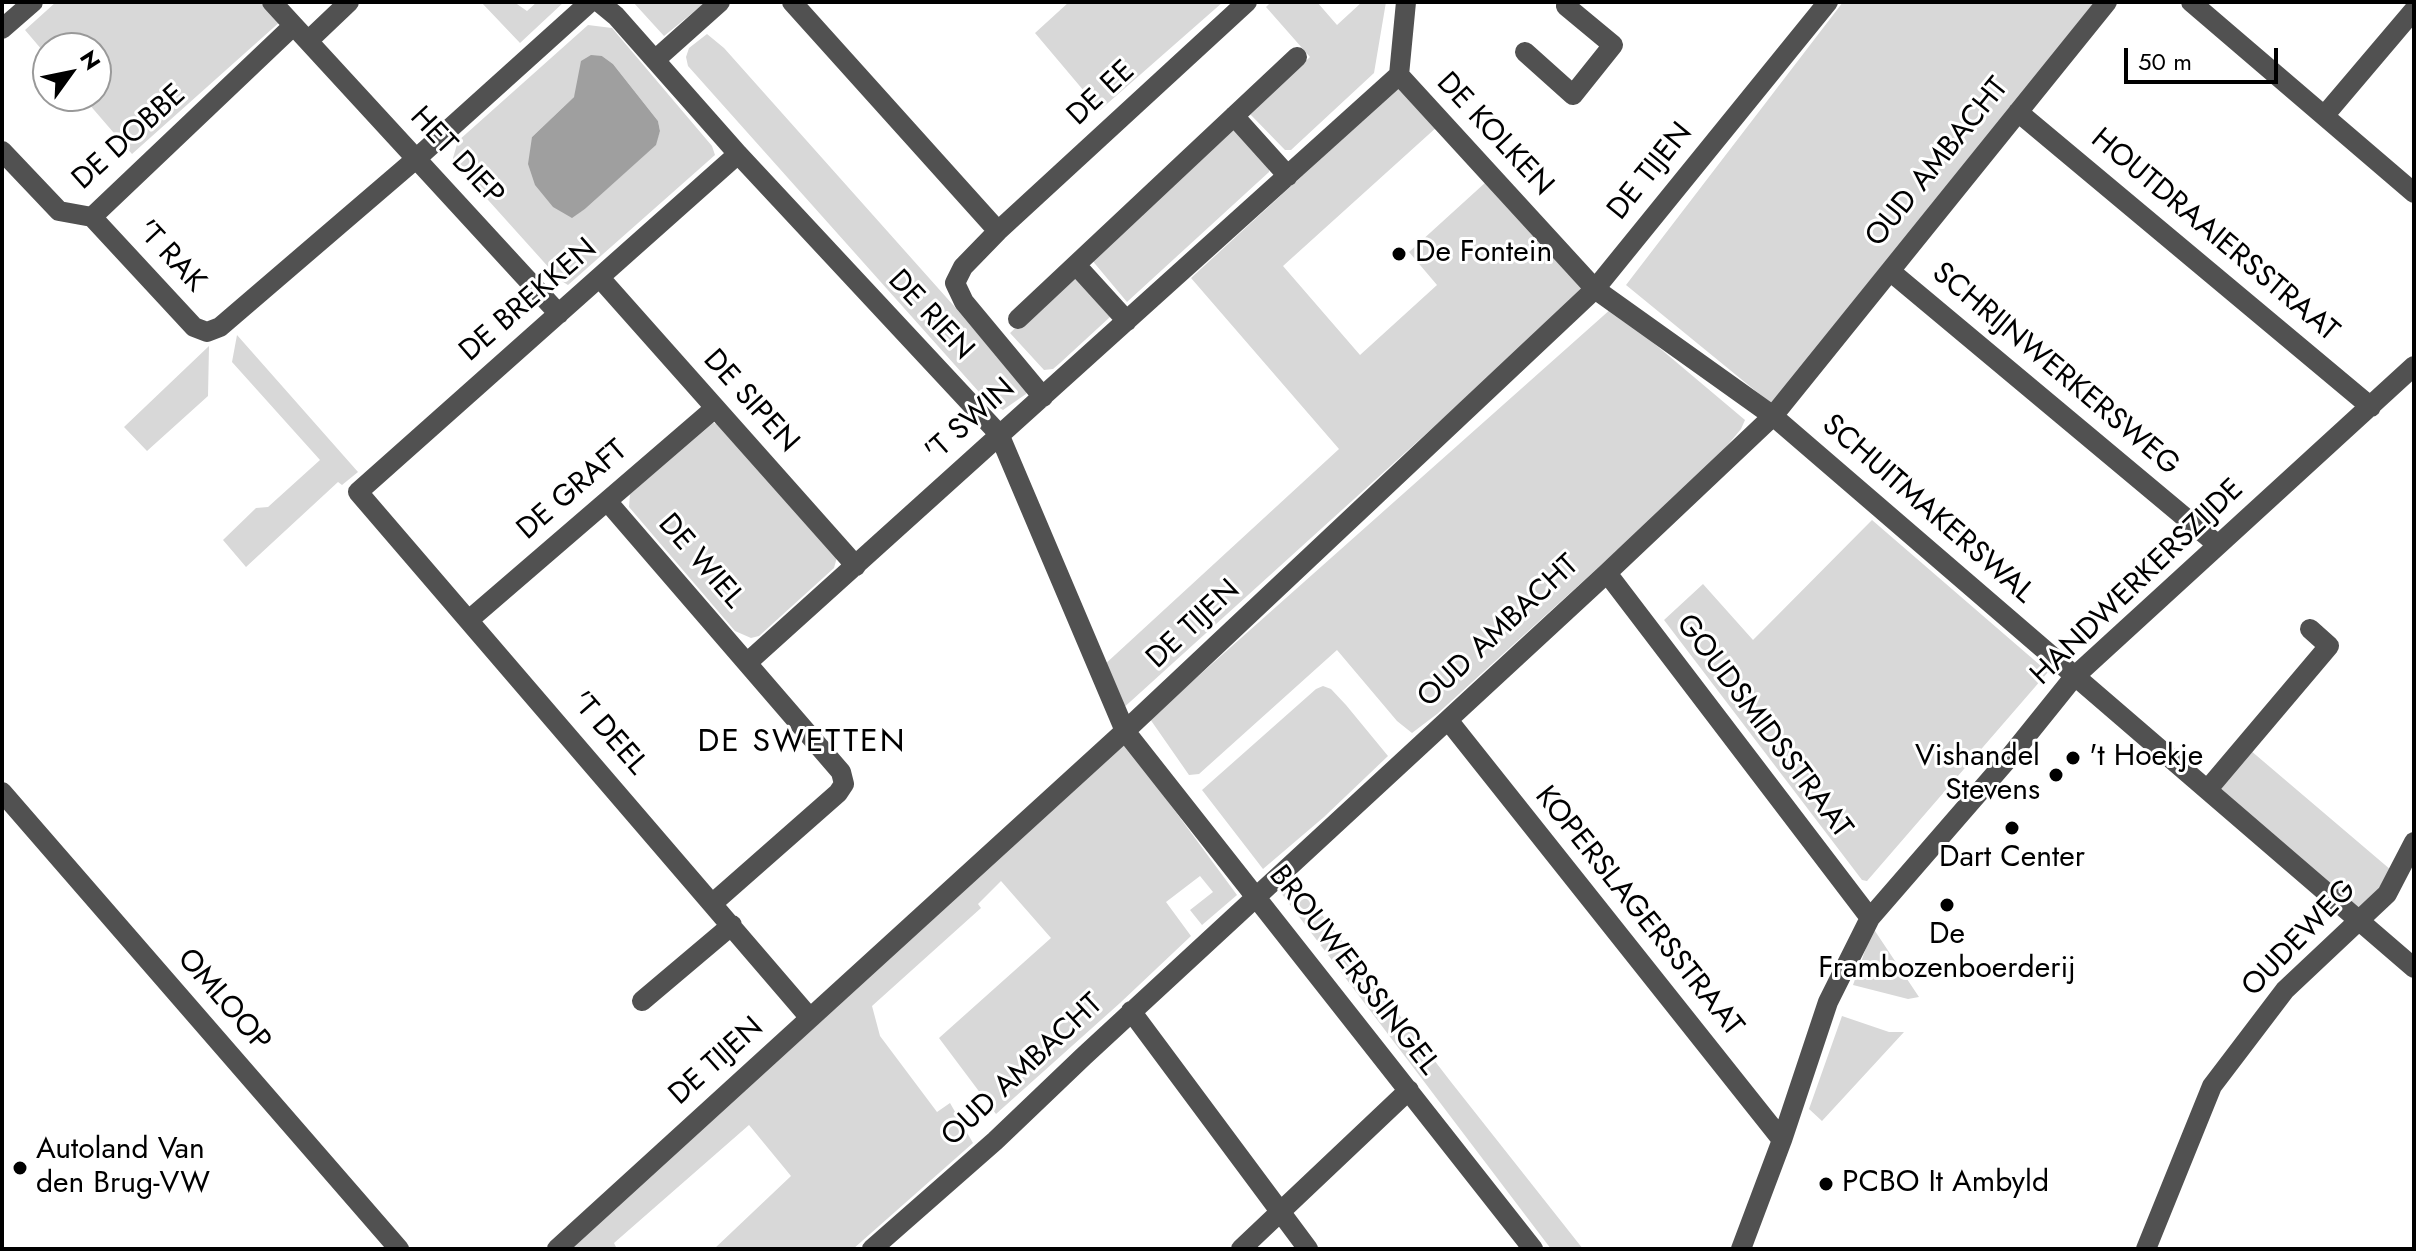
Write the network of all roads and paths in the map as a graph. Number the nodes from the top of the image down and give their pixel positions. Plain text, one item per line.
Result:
1 (33, 2) edge
2 (349, 2) edge
3 (590, 2) edge
4 (599, 2) edge
5 (720, 2) edge
6 (792, 2) edge
7 (1247, 2) edge
8 (1406, 2) edge
9 (1568, 2) edge
10 (1828, 2) edge
11 (2107, 2) edge
12 (2191, 2) edge
13 (280, 5) edge
14 (2414, 10) edge
15 (293, 26) junction
16 (2, 29) edge
17 (308, 41) junction
18 (1525, 52) dead end
19 (1297, 57) dead end
20 (655, 60) junction
21 (1399, 75) junction
22 (2018, 112) junction
23 (1234, 116) junction
24 (2324, 116) junction
25 (2, 151) edge
26 (738, 154) junction
27 (417, 158) junction
28 (1288, 176) junction
29 (2414, 193) edge
30 (92, 217) junction
31 (998, 231) junction
32 (1076, 265) junction
33 (1890, 271) junction
34 (600, 278) junction
35 (1595, 289) junction
36 (559, 314) junction
37 (1018, 319) dead end
38 (1127, 321) junction
39 (2414, 366) edge
40 (1043, 397) junction
41 (2371, 407) junction
42 (715, 408) junction
43 (1773, 416) junction
44 (999, 434) junction
45 (358, 492) joint
46 (607, 501) junction
47 (2218, 545) junction
48 (856, 566) junction
49 (1607, 573) junction
50 (470, 619) junction
51 (2310, 629) dead end
52 (748, 662) junction
53 (2074, 677) junction
54 (1448, 720) junction
55 (1125, 731) junction
56 (2208, 789) junction
57 (2, 792) edge
58 (2414, 842) edge
59 (1256, 897) junction
60 (713, 903) junction
61 (1870, 918) junction
62 (2360, 921) junction
63 (732, 925) junction
64 (2414, 968) edge
65 (642, 1001) dead end
66 (1131, 1011) junction
67 (810, 1018) junction
68 (1409, 1090) junction
69 (1782, 1140) junction
70 (1279, 1212) junction
71 (399, 1249) edge
72 (557, 1249) edge
73 (872, 1249) edge
74 (1241, 1249) edge
75 (1308, 1249) edge
76 (1533, 1249) edge
77 (1741, 1249) edge
78 (2146, 1249) edge

1 - 16 street
2 - 17 street
3 - 27 street
4 - 20 street, DE RIEN
5 - 20 street
6 - 31 street
7 - 31 street, DE EE
8 - 21 street, DE KOLKEN
9 - 18 street
10 - 35 street, DE TIJEN
11 - 22 street, OUD AMBACHT
12 - 24 street
13 - 15 street, HET DIEP
14 - 24 street
15 - 17 street, HET DIEP
15 - 30 street, DE DOBBE
17 - 27 street, HET DIEP
19 - 23 street
20 - 26 street, DE RIEN
21 - 28 street, 'T SWIN
21 - 35 street, DE KOLKEN
22 - 33 street, OUD AMBACHT
22 - 41 street, HOUTDRAAIERSSTRAAT
23 - 28 street
23 - 32 street
24 - 29 street
25 - 30 street, DE DOBBE
26 - 34 street, DE BREKKEN
26 - 44 street, DE RIEN
27 - 30 street, 'T RAK
27 - 36 street, HET DIEP
28 - 38 street, 'T SWIN
31 - 40 street, DE EE
32 - 37 street
32 - 38 street
33 - 43 street, OUD AMBACHT
33 - 47 street, SCHRIJNWERKERSWEG
34 - 36 street, DE BREKKEN
34 - 42 street, DE SIPEN
35 - 43 street, SCHUITMAKERSWAL
35 - 55 street, DE TIJEN
36 - 45 street, DE BREKKEN
38 - 40 street, 'T SWIN
39 - 41 street, HANDWERKERSZIJDE
40 - 44 street, 'T SWIN
41 - 47 street, HANDWERKERSZIJDE
42 - 46 street, DE GRAFT
42 - 48 street, DE SIPEN
43 - 49 street, OUD AMBACHT
43 - 53 street, SCHUITMAKERSWAL
44 - 48 street, 'T SWIN
44 - 55 street, DE RIEN
45 - 50 street, 'T DEEL
46 - 50 street, DE GRAFT
46 - 52 street, DE WIEL
47 - 53 street, HANDWERKERSZIJDE
48 - 52 street
49 - 54 street, OUD AMBACHT
49 - 61 street, GOUDSMIDSSTRAAT
50 - 60 street, 'T DEEL
51 - 56 street
52 - 60 street, DE WIEL
53 - 56 street, SCHUITMAKERSWAL
53 - 61 street, HANDWERKERSZIJDE
54 - 59 street, OUD AMBACHT
54 - 69 street, KOPERSLAGERSSTRAAT
55 - 59 street, BROUWERSSINGEL
55 - 67 street, DE TIJEN
56 - 62 street, SCHUITMAKERSWAL
57 - 71 street, OMLOOP
58 - 62 street, OUDEWEG
59 - 66 street, OUD AMBACHT
59 - 68 street, BROUWERSSINGEL
60 - 63 street, 'T DEEL
61 - 69 street, HANDWERKERSZIJDE
62 - 64 street, SCHUITMAKERSWAL
62 - 78 street, OUDEWEG
63 - 65 street
63 - 67 street, 'T DEEL
66 - 70 street
66 - 73 street, OUD AMBACHT
67 - 72 street, DE TIJEN
68 - 70 street
68 - 76 street, BROUWERSSINGEL
69 - 77 street, HANDWERKERSZIJDE
70 - 74 street
70 - 75 street

